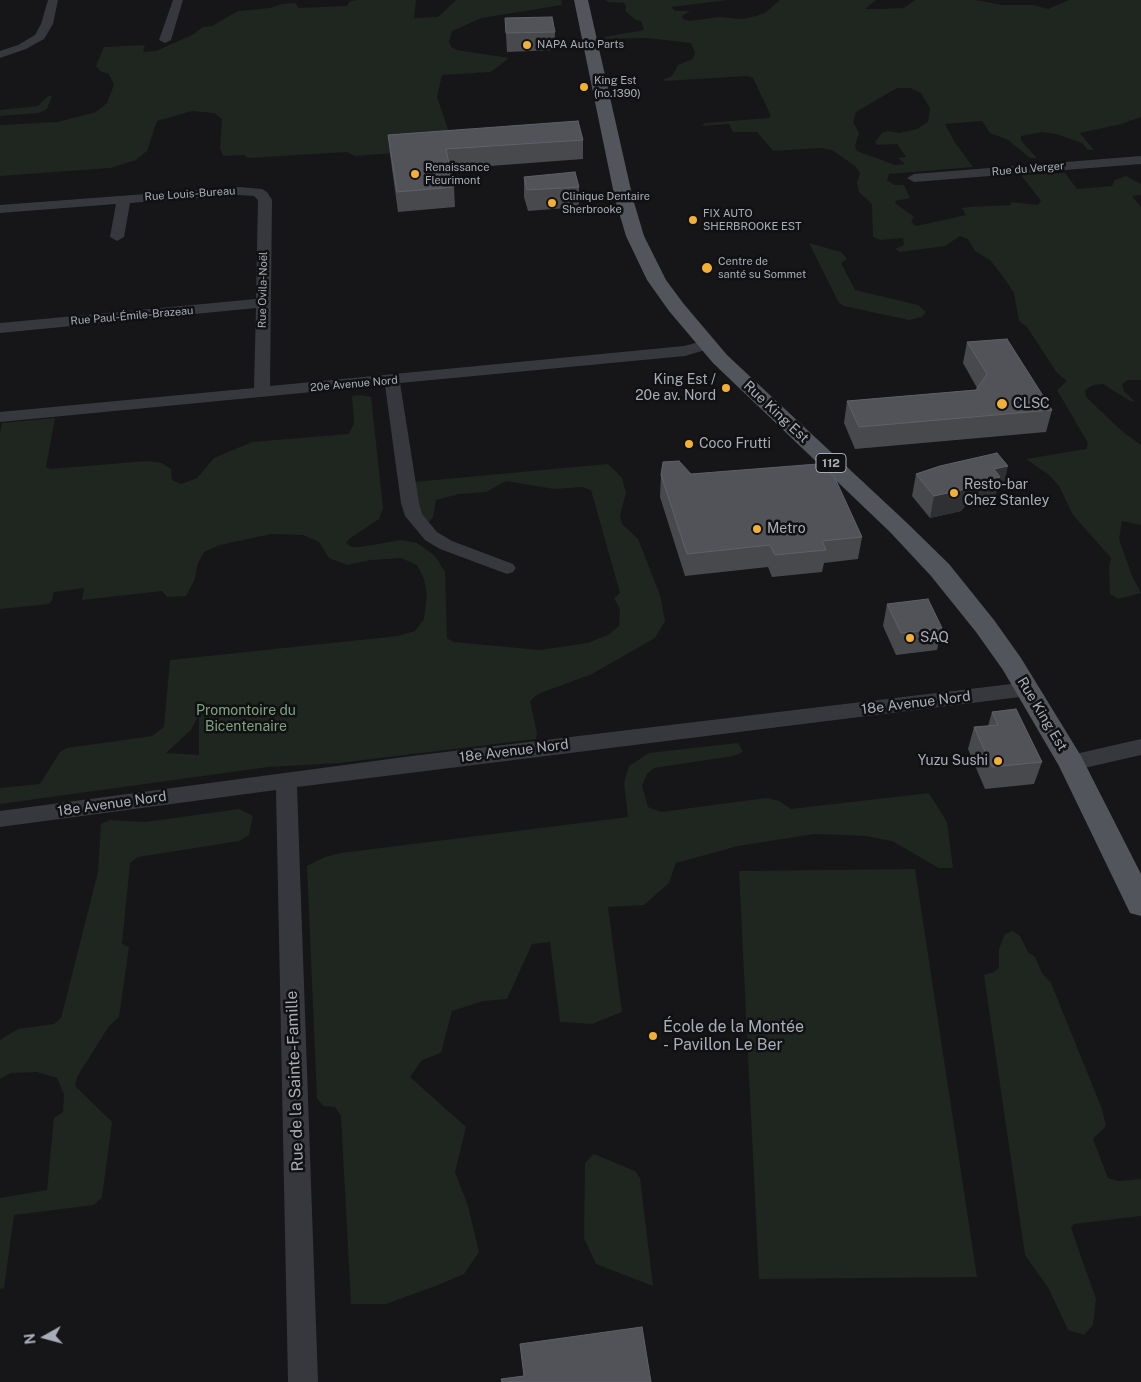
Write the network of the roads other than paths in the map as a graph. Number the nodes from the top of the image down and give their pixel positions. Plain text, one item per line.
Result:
1 (53, 0) edge
2 (178, 0) edge
3 (581, 0) edge
4 (165, 40) dead end
5 (0, 55) edge
6 (1141, 160) edge
7 (914, 178) dead end
8 (257, 192) joint
9 (124, 200) junction
10 (0, 209) edge
11 (117, 238) dead end
12 (263, 303) junction
13 (0, 328) edge
14 (707, 345) junction
15 (392, 381) junction
16 (262, 392) junction
17 (0, 417) edge
18 (507, 568) dead end
19 (1028, 689) junction
20 (1141, 747) edge
21 (1071, 763) junction
22 (286, 780) junction
23 (0, 819) edge
24 (1141, 904) edge
25 (303, 1382) edge

1 - 5 street
2 - 4 street
3 - 14 main road, Rue King Est / 112
6 - 7 street, Rue du Verger
8 - 9 street, Rue Louis-Bureau
8 - 12 street, Rue Ovila-Noël
9 - 10 street, Rue Louis-Bureau
9 - 11 street
12 - 13 street, Rue Paul-Émile-Brazeau
12 - 16 street, Rue Ovila-Noël
14 - 15 street, 20e Avenue Nord
14 - 19 main road, Rue King Est / 112
15 - 16 street, 20e Avenue Nord
15 - 18 street
16 - 17 street, 20e Avenue Nord
19 - 21 main road, Rue King Est / 112
19 - 22 street, 18e Avenue Nord
20 - 21 street
21 - 24 main road, Rue King Est / 112
22 - 23 street, 18e Avenue Nord
22 - 25 street, Rue de la Sainte-Famille

